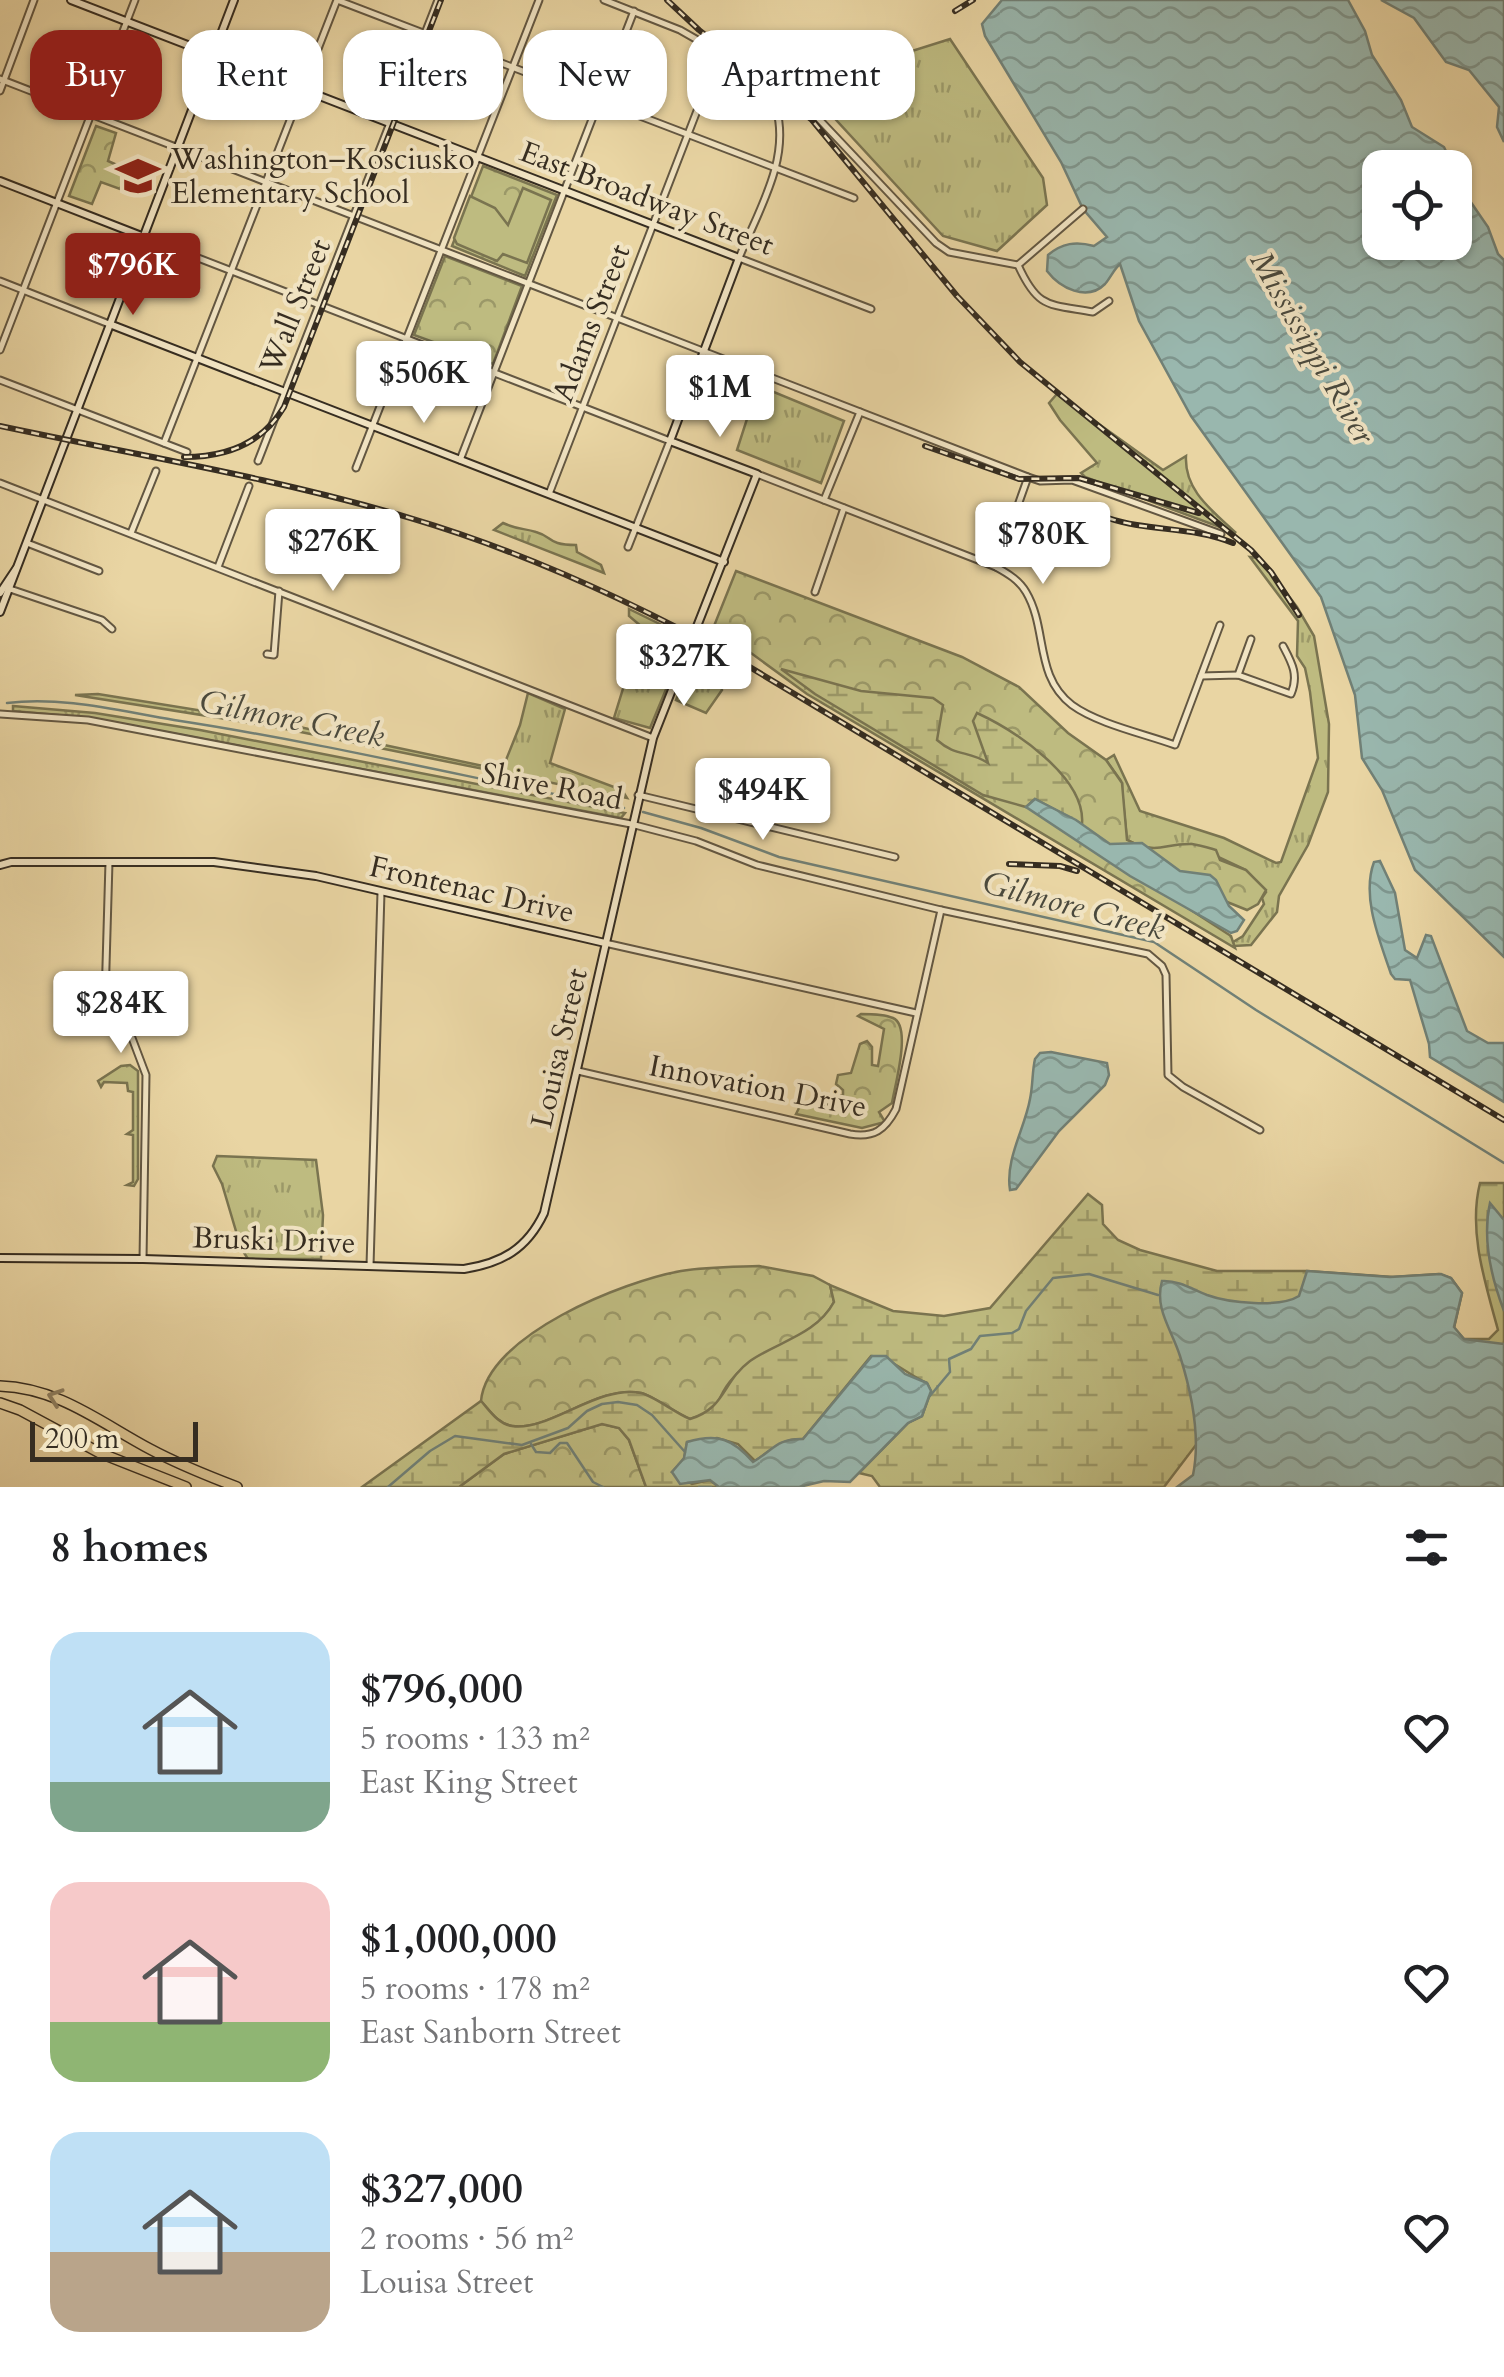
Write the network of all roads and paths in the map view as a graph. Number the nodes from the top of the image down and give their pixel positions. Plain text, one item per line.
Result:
1 (34, 0) edge
2 (71, 0) edge
3 (135, 0) edge
4 (234, 0) edge
5 (337, 0) edge
6 (438, 0) edge
7 (540, 0) edge
8 (604, 0) edge
9 (634, 11) junction
10 (126, 21) junction
11 (123, 30) edge
12 (223, 30) edge
13 (415, 30) edge
14 (427, 30) edge
15 (627, 30) edge
16 (687, 35) edge
17 (323, 36) edge
18 (182, 43) edge
19 (503, 62) edge
20 (513, 66) junction
21 (523, 70) edge
22 (2, 80) edge
23 (0, 91) edge
24 (30, 91) edge
25 (323, 97) edge
26 (88, 120) edge
27 (106, 120) edge
28 (190, 120) edge
29 (290, 120) edge
30 (392, 120) edge
31 (593, 120) edge
32 (650, 120) edge
33 (692, 120) edge
34 (780, 120) edge
35 (820, 120) edge
36 (390, 124) junction
37 (686, 134) junction
38 (179, 148) junction
39 (477, 157) junction
40 (775, 167) junction
41 (0, 181) edge
42 (266, 182) junction
43 (565, 191) junction
44 (854, 198) dead end
45 (56, 203) junction
46 (1083, 209) dead end
47 (354, 217) junction
48 (654, 225) junction
49 (144, 237) junction
50 (442, 250) junction
51 (739, 258) junction
52 (1018, 265) junction
53 (231, 272) junction
54 (0, 281) edge
55 (530, 284) junction
56 (23, 290) junction
57 (1109, 301) dead end
58 (320, 306) junction
59 (871, 309) dead end
60 (616, 317) junction
61 (112, 325) junction
62 (406, 337) junction
63 (0, 350) edge
64 (704, 352) junction
65 (198, 358) junction
66 (495, 372) junction
67 (0, 380) edge
68 (286, 392) junction
69 (583, 406) junction
70 (77, 410) junction
71 (860, 412) junction
72 (374, 426) junction
73 (670, 441) junction
74 (164, 444) junction
75 (187, 452) dead end
76 (460, 460) junction
77 (258, 461) dead end
78 (356, 468) dead end
79 (156, 471) dead end
80 (757, 474) junction
81 (1028, 478) junction
82 (0, 483) edge
83 (249, 486) dead end
84 (549, 494) junction
85 (44, 500) junction
86 (824, 500) junction
87 (844, 508) junction
88 (636, 528) junction
89 (132, 532) junction
90 (1222, 534) dead end
91 (26, 544) junction
92 (628, 547) dead end
93 (724, 562) junction
94 (996, 566) junction
95 (218, 567) junction
96 (17, 568) junction
97 (99, 571) dead end
98 (10, 589) junction
99 (279, 591) junction
100 (816, 592) dead end
101 (0, 594) edge
102 (0, 612) edge
103 (1220, 624) dead end
104 (112, 630) dead end
105 (1251, 638) dead end
106 (1283, 646) dead end
107 (268, 654) dead end
108 (1238, 675) junction
109 (1201, 676) junction
110 (0, 714) edge
111 (654, 738) junction
112 (638, 795) junction
113 (631, 824) junction
114 (896, 857) dead end
115 (0, 862) edge
116 (109, 862) junction
117 (381, 892) junction
118 (941, 910) junction
119 (605, 943) junction
120 (916, 1013) junction
121 (577, 1071) junction
122 (1260, 1130) dead end
123 (534, 1233) joint
124 (0, 1258) edge
125 (143, 1258) junction
126 (370, 1266) junction
127 (0, 1386) edge
128 (0, 1403) edge
129 (186, 1487) edge
130 (237, 1487) edge

1 - 22 street
2 - 10 street, East Broadway Street
3 - 10 street
4 - 12 street
5 - 13 street
5 - 17 street
6 - 14 street, Wall Street
7 - 20 street
8 - 9 street
9 - 15 street
9 - 16 street
10 - 11 street
10 - 18 street, East Broadway Street
19 - 20 street
20 - 21 street
20 - 39 street
22 - 23 street
22 - 24 street
25 - 36 street, East Broadway Street
26 - 45 street
27 - 38 street
28 - 38 street
29 - 42 street
30 - 36 street, Wall Street
31 - 43 street
32 - 37 street
33 - 37 street, Adams Street
34 - 40 street
35 - 52 street
36 - 39 street, East Broadway Street
36 - 47 street, Wall Street
37 - 40 street
37 - 48 street, Adams Street
38 - 42 street
38 - 49 street
39 - 43 street, East Broadway Street
39 - 50 street
40 - 44 street
40 - 51 street
41 - 45 street
42 - 47 street
42 - 53 street
43 - 48 street, East Broadway Street
43 - 55 street
45 - 49 street
45 - 56 street
46 - 52 street
47 - 50 street
47 - 58 street, Wall Street
48 - 51 street, East Broadway Street
48 - 60 street, Adams Street
49 - 53 street
49 - 61 street
50 - 55 street
50 - 62 street
51 - 59 street, East Broadway Street
51 - 64 street
52 - 57 street
53 - 58 street
53 - 65 street
54 - 56 street
55 - 60 street
55 - 66 street
56 - 61 street
56 - 63 street
58 - 62 street
58 - 68 street, Wall Street
60 - 64 street
60 - 69 street, Adams Street
61 - 65 street
61 - 70 street
62 - 66 street
62 - 72 street
64 - 71 street
64 - 73 street
65 - 68 street
65 - 74 street
66 - 69 street
66 - 76 street
67 - 70 street
68 - 72 street
68 - 77 street, Wall Street
69 - 73 street
69 - 84 street, Adams Street
70 - 74 street
70 - 85 street
71 - 81 street
71 - 86 street
72 - 76 street
72 - 78 street
73 - 80 street
73 - 88 street
74 - 75 street
76 - 84 street
79 - 89 street
80 - 86 street
80 - 93 street, Louisa Street
81 - 90 street
81 - 94 street
82 - 85 street
83 - 95 street
84 - 88 street
85 - 89 street
85 - 91 street
86 - 87 street
87 - 94 street
87 - 100 street
88 - 92 street
88 - 93 street
89 - 95 street
91 - 96 street
91 - 97 street
93 - 111 street, Louisa Street
94 - 109 street
95 - 99 street
96 - 98 street
96 - 101 street
98 - 102 street
98 - 104 street
99 - 107 street
99 - 111 street
103 - 109 street
105 - 108 street
106 - 108 street
108 - 109 street
110 - 113 street, Shive Road
111 - 112 street, Louisa Street
112 - 113 street, Louisa Street
112 - 114 street
113 - 118 street, Shive Road
113 - 119 street, Louisa Street
115 - 116 street, Frontenac Drive
116 - 117 street, Frontenac Drive
116 - 125 street
117 - 119 street, Frontenac Drive
117 - 126 street
118 - 120 street, Innovation Drive
118 - 122 street, Shive Road
119 - 120 street, Frontenac Drive
119 - 121 street, Louisa Street
120 - 121 street, Innovation Drive
121 - 123 street, Louisa Street
123 - 126 street, Bruski Drive
124 - 125 street, Bruski Drive
125 - 126 street, Bruski Drive
130 -> 127 highway
128 - 129 highway

